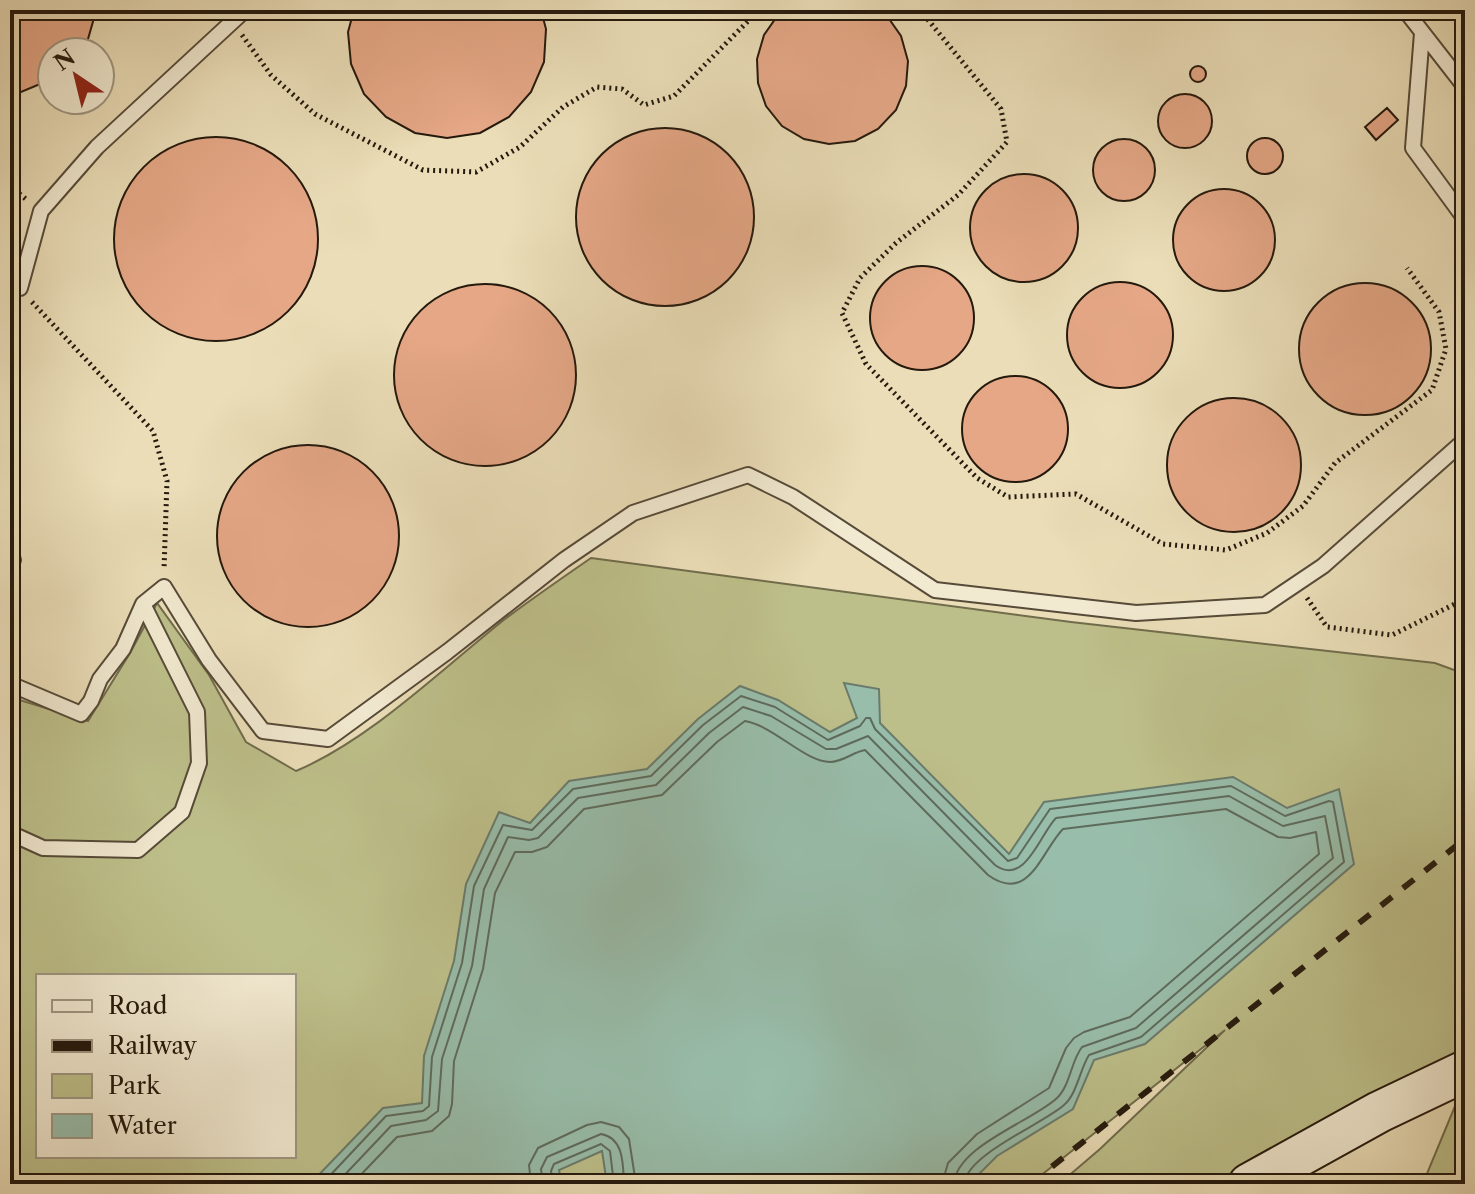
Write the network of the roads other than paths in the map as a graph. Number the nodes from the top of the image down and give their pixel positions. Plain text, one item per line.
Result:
1 (245, 10) edge
2 (1405, 10) edge
3 (1422, 33) junction
4 (1465, 87) edge
5 (1465, 219) edge
6 (15, 283) edge
7 (1465, 440) edge
8 (143, 604) junction
9 (10, 684) edge
10 (10, 833) edge
11 (1465, 1071) edge
12 (1249, 1184) edge

1 - 6 lane
2 - 3 lane
3 - 4 lane
3 - 5 lane
7 - 8 lane
8 - 9 lane
8 - 10 lane
11 - 12 street

